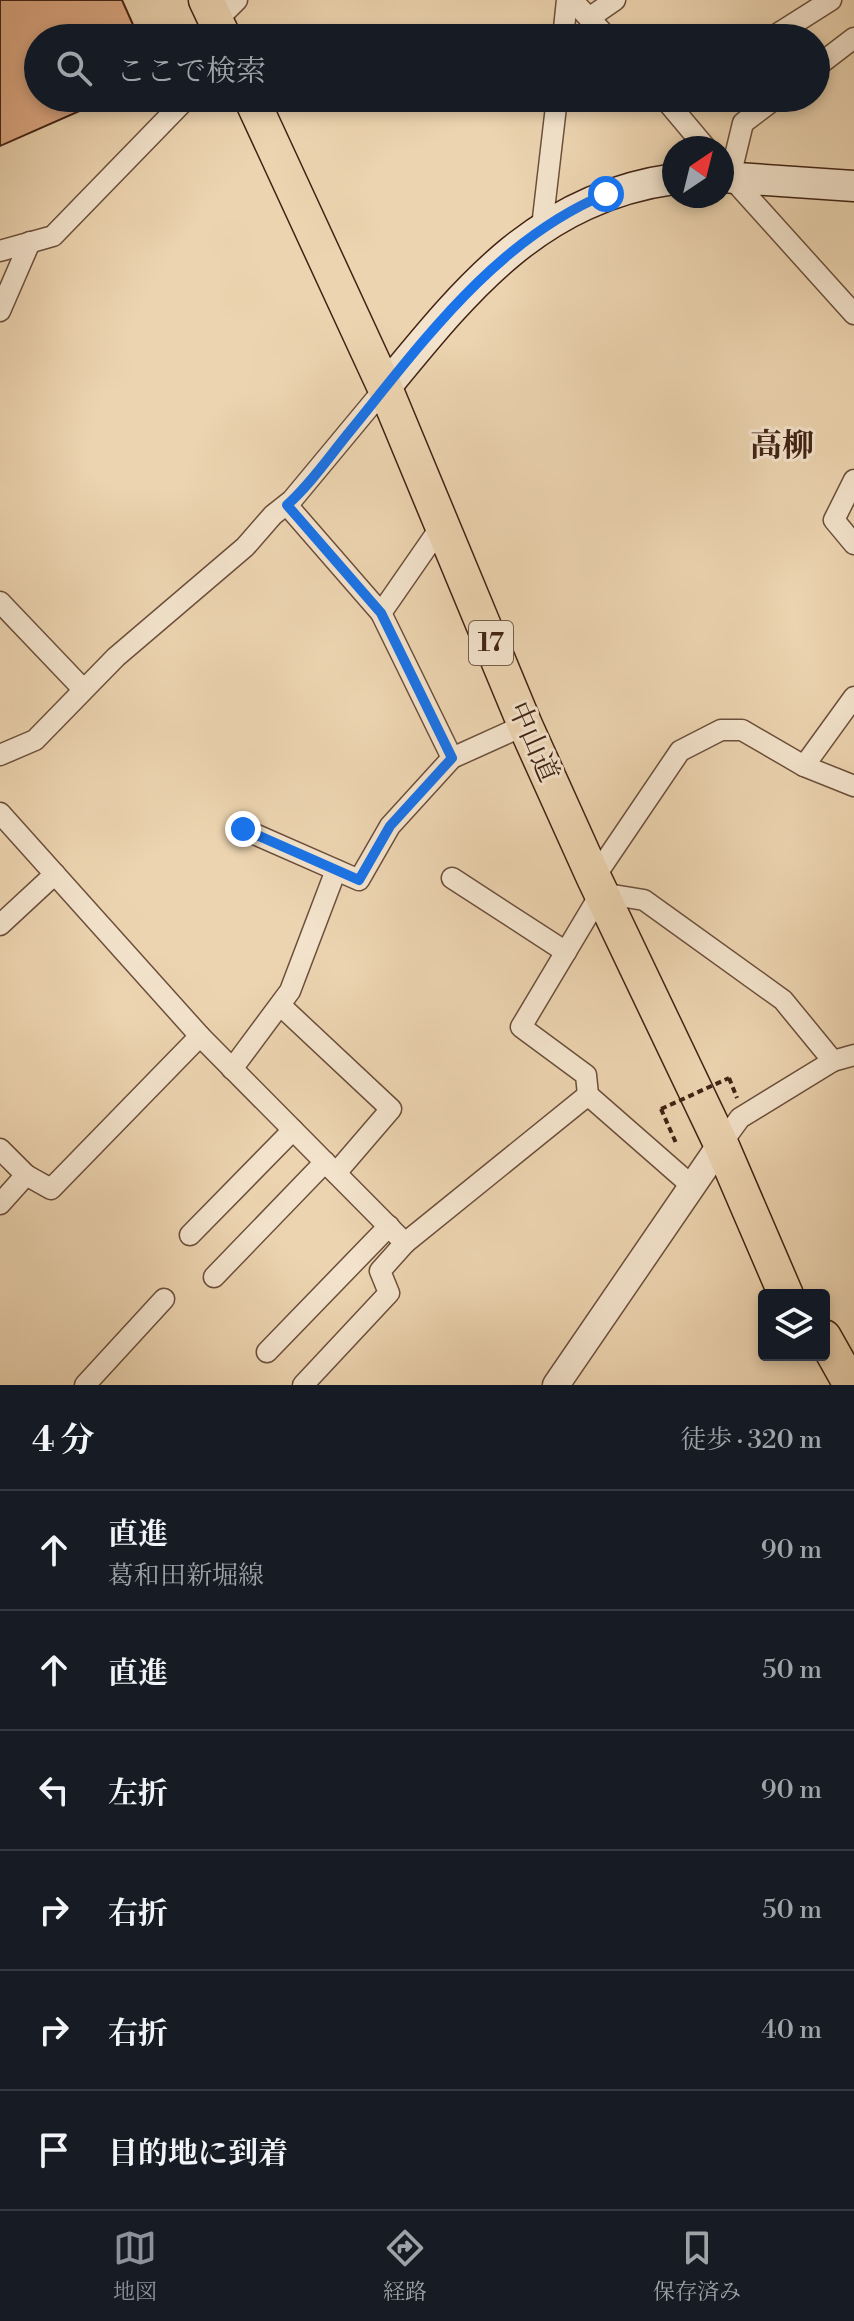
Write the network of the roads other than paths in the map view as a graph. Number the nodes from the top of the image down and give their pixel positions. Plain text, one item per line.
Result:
1 (570, 0) edge
2 (615, 0) edge
3 (831, 0) edge
4 (589, 18) junction
5 (566, 24) edge
6 (595, 24) edge
7 (793, 24) edge
8 (854, 38) edge
9 (830, 56) edge
10 (173, 112) edge
11 (257, 112) edge
12 (555, 112) edge
13 (679, 112) edge
14 (758, 112) edge
15 (697, 136) edge
16 (734, 148) edge
17 (734, 175) edge
18 (662, 181) edge
19 (734, 184) edge
20 (854, 186) edge
21 (542, 227) junction
22 (30, 242) junction
23 (0, 251) edge
24 (0, 311) edge
25 (854, 314) edge
26 (385, 388) junction
27 (854, 480) edge
28 (287, 505) junction
29 (442, 525) junction
30 (854, 544) edge
31 (0, 602) edge
32 (381, 613) junction
33 (83, 689) junction
34 (854, 697) edge
35 (525, 725) junction
36 (3, 749) edge
37 (452, 758) junction
38 (804, 766) junction
39 (854, 786) edge
40 (0, 813) edge
41 (243, 829) dead end
42 (336, 870) junction
43 (55, 874) junction
44 (452, 878) dead end
45 (597, 886) junction
46 (0, 925) edge
47 (566, 952) junction
48 (280, 1005) junction
49 (200, 1036) junction
50 (854, 1055) edge
51 (833, 1061) junction
52 (232, 1069) junction
53 (588, 1095) junction
54 (293, 1130) junction
55 (721, 1144) junction
56 (0, 1149) edge
57 (330, 1168) junction
58 (26, 1175) junction
59 (692, 1186) junction
60 (737, 1186) junction
61 (0, 1204) edge
62 (389, 1226) junction
63 (190, 1235) dead end
64 (405, 1243) junction
65 (214, 1277) dead end
66 (783, 1289) edge
67 (797, 1289) edge
68 (164, 1299) dead end
69 (830, 1348) edge
70 (267, 1352) dead end
71 (816, 1361) edge
72 (85, 1385) edge
73 (303, 1385) edge
74 (556, 1385) edge
75 (826, 1385) edge
76 (851, 1385) edge

1 - 4 street
1 - 5 street
2 - 4 street
3 - 7 street
4 - 6 street
8 - 9 street
10 - 22 street
11 - 26 highway, 中山道 / 17
12 - 21 street
13 - 15 street
14 - 16 street
17 - 20 main road
18 - 21 main road
19 - 25 street
21 - 26 main road
22 - 23 street
22 - 24 street
26 - 28 street
26 - 29 highway, 中山道 / 17
27 - 30 street
28 - 32 street
28 - 33 street
29 - 32 street
29 - 35 highway, 中山道 / 17
31 - 33 street
32 - 37 street
33 - 36 street
34 - 38 street
35 - 37 street
35 - 45 highway, 中山道 / 17
37 - 42 street
38 - 39 street
38 - 45 street
40 - 43 street
41 - 42 street
42 - 48 street
43 - 46 street
43 - 49 street
44 - 47 street
45 - 47 street
45 - 51 street
45 - 55 highway, 中山道 / 17
47 - 53 street
48 - 52 street
48 - 57 street
49 - 52 street
49 - 58 street
50 - 51 street
51 - 55 street
52 - 54 street
53 - 59 street
53 - 64 street
54 - 57 street
54 - 63 street
55 - 59 street
55 - 60 highway, 中山道 / 17
56 - 58 street
57 - 62 street
57 - 65 street
58 - 61 street
59 - 74 street
60 - 66 highway, 中山道 / 17
60 - 67 highway
62 - 64 street
62 - 70 street
64 - 73 street
68 - 72 street
69 - 76 highway
71 - 75 highway

